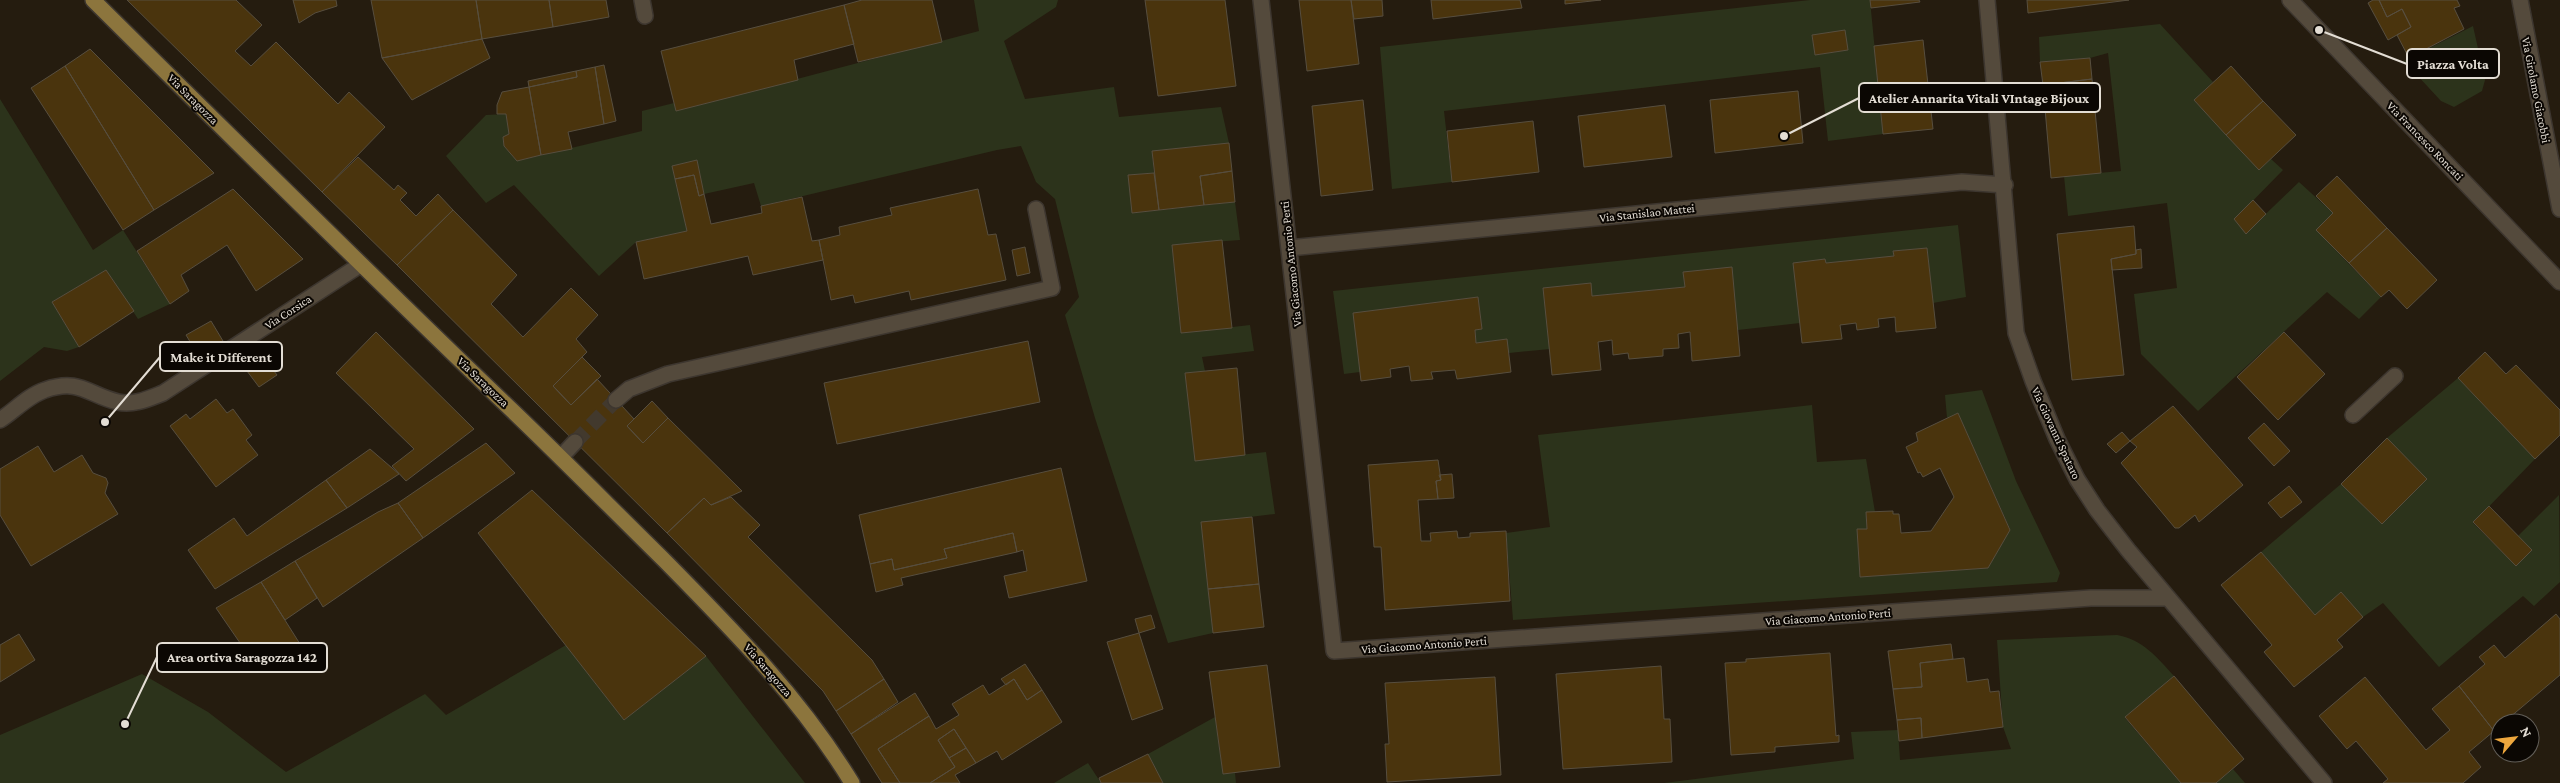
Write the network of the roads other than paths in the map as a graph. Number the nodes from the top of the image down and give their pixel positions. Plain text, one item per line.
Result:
1 (93, 0) edge
2 (642, 0) edge
3 (1261, 0) edge
4 (1987, 0) edge
5 (2290, 0) edge
6 (2520, 0) edge
7 (645, 16) dead end
8 (2005, 185) junction
9 (1036, 209) dead end
10 (2560, 209) edge
11 (1289, 248) junction
12 (360, 265) junction
13 (2560, 282) edge
14 (2395, 376) dead end
15 (616, 400) tunnel mouth
16 (2353, 415) dead end
17 (0, 420) edge
18 (575, 442) tunnel mouth
19 (561, 457) junction
20 (2168, 598) junction
21 (852, 783) edge
22 (2324, 783) edge

1 - 12 main road, Via Saragozza
2 - 7 street
3 - 11 street, Via Giacomo Antonio Perti
4 - 8 street, Via Giovanni Spataro
5 - 13 street, Via Francesco Roncati
6 - 10 street, Via Girolamo Giacobbi
8 - 11 street, Via Stanislao Mattei
8 - 20 street, Via Giovanni Spataro
9 - 15 street
11 - 20 street, Via Giacomo Antonio Perti
12 - 17 street, Via Corsica
12 - 19 main road, Via Saragozza
14 - 16 street
18 - 19 street
19 - 21 main road, Via Saragozza
20 - 22 street, Via Giovanni Spataro

